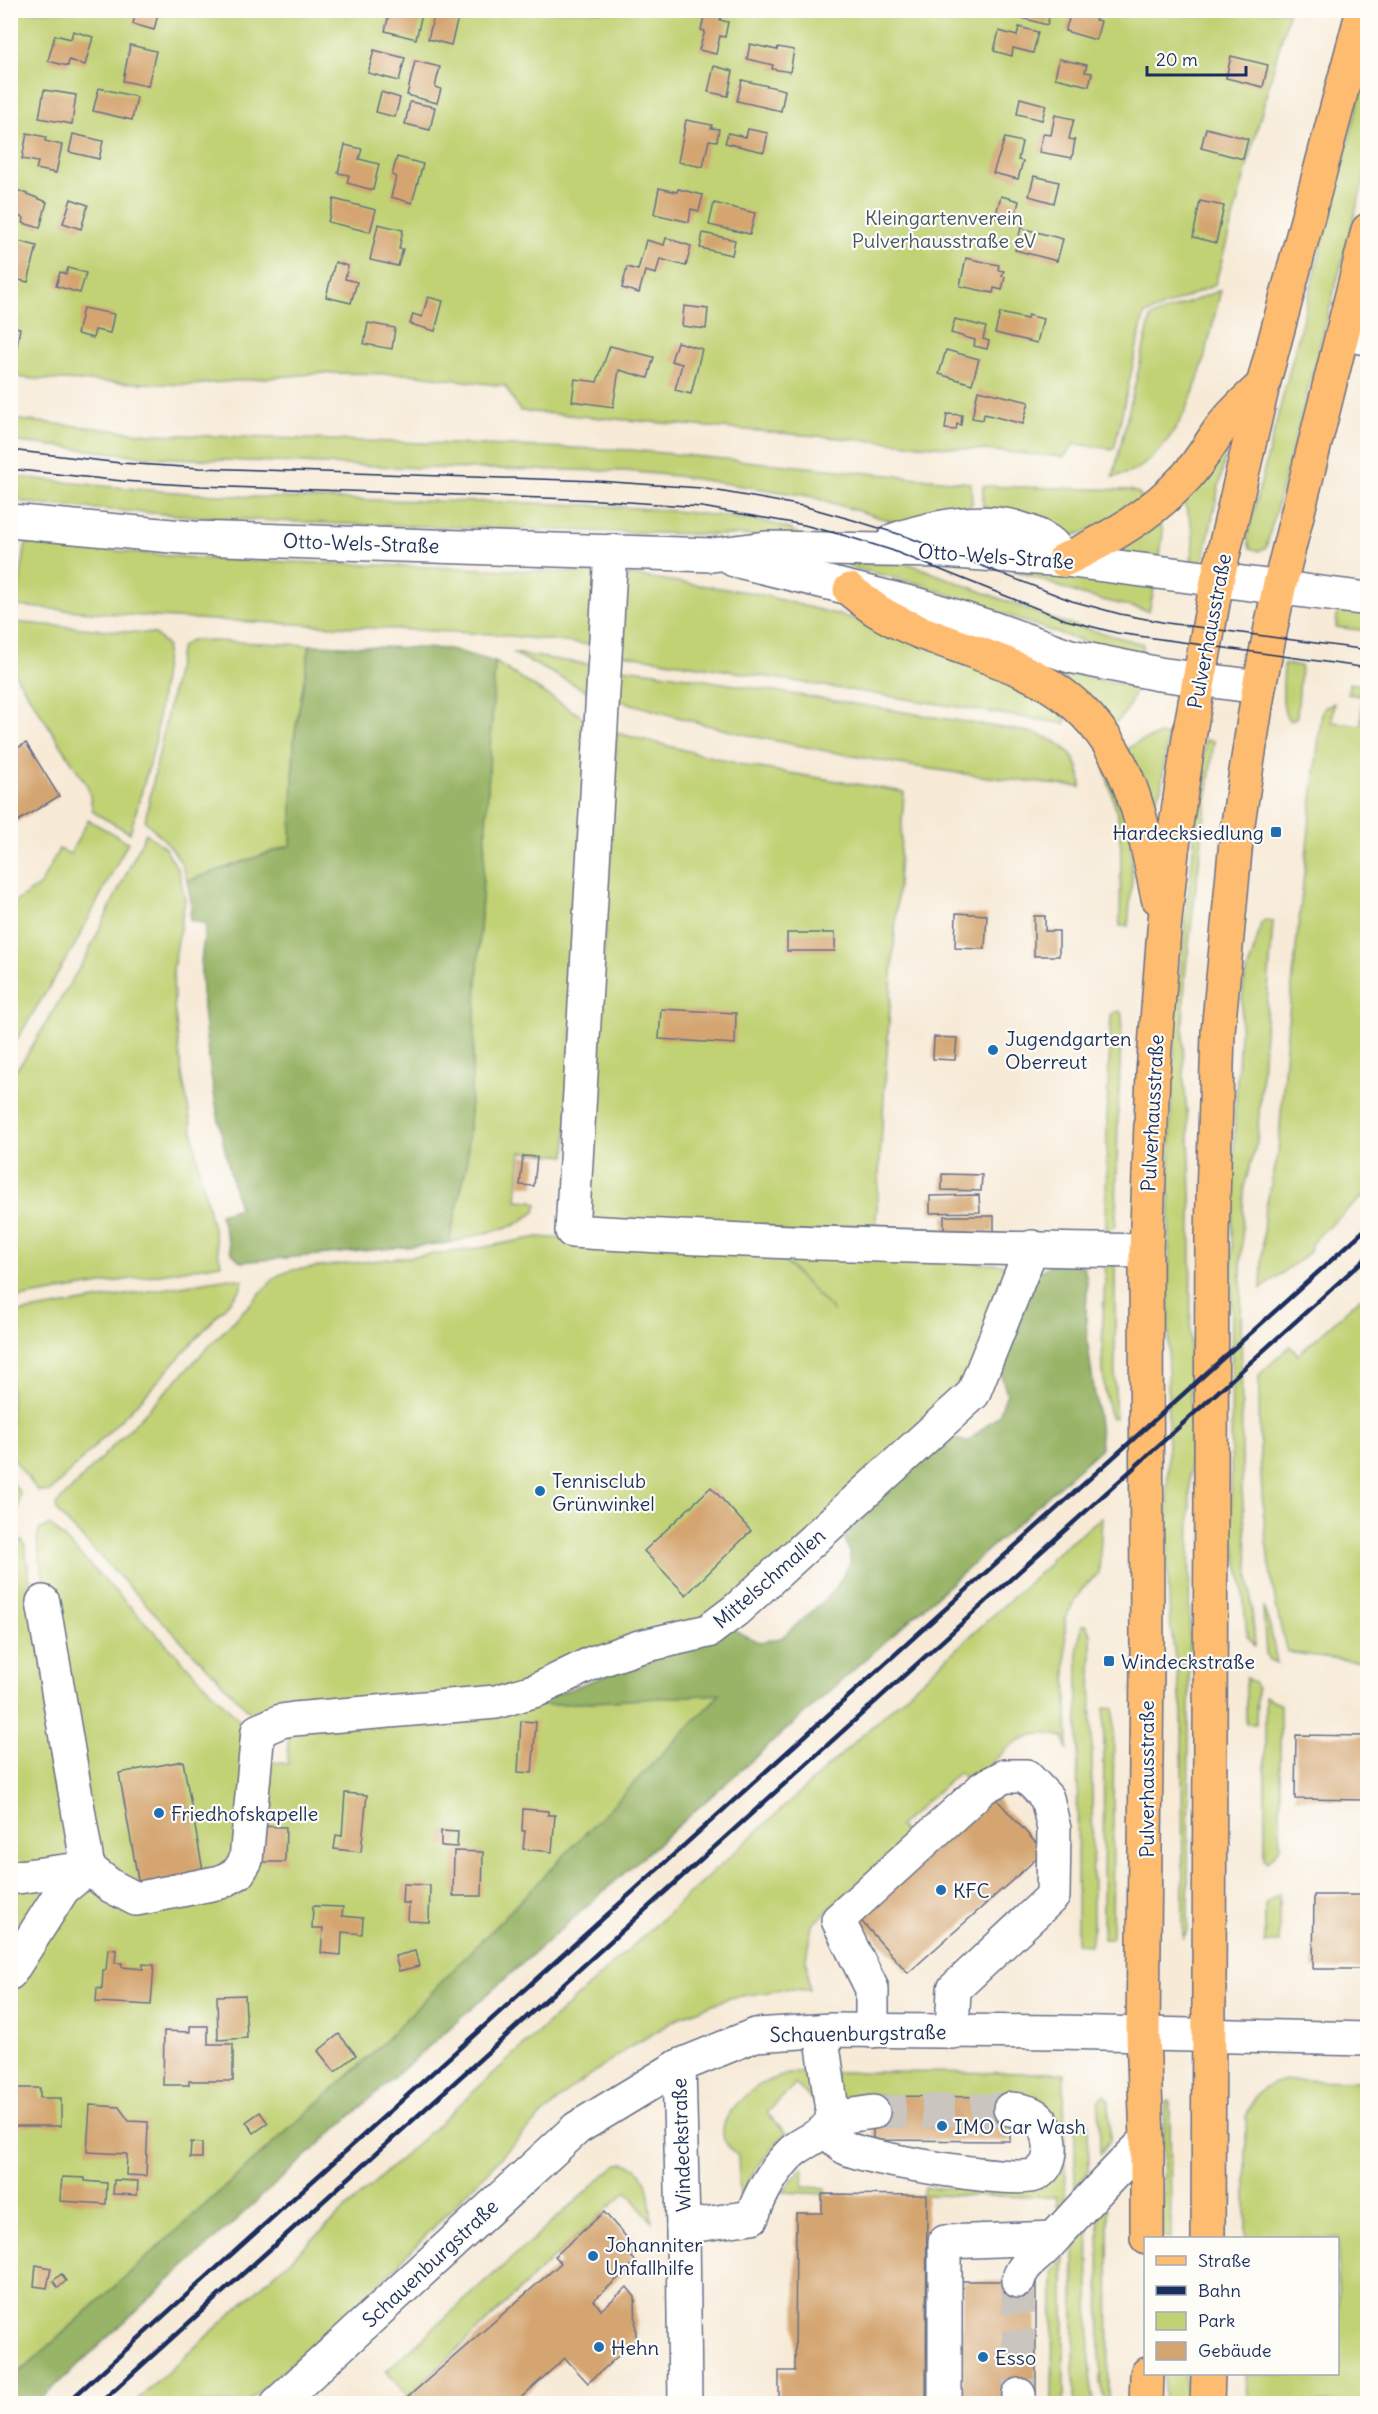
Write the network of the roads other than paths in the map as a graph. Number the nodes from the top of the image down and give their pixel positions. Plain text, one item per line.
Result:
1 (1363, 10) edge
2 (1368, 230) edge
3 (1355, 336) edge
4 (1263, 386) junction
5 (10, 521) edge
6 (611, 551) junction
7 (712, 555) junction
8 (1064, 560) junction
9 (1217, 581) junction
10 (1279, 588) junction
11 (850, 590) junction
12 (1363, 598) edge
13 (1199, 679) junction
14 (1258, 687) junction
15 (1164, 930) junction
16 (1032, 1247) junction
17 (1146, 1251) junction
18 (43, 1602) dead end
19 (88, 1868) junction
20 (10, 1878) edge
21 (10, 1973) edge
22 (821, 2031) junction
23 (872, 2031) junction
24 (952, 2032) junction
25 (1143, 2034) junction
26 (1209, 2036) junction
27 (1368, 2039) edge
28 (679, 2066) junction
29 (1010, 2109) tunnel mouth
30 (873, 2112) tunnel mouth
31 (831, 2123) junction
32 (1147, 2140) junction
33 (683, 2228) junction
34 (1147, 2237) edge
35 (1208, 2237) edge
36 (1054, 2238) junction
37 (1018, 2281) tunnel mouth
38 (1147, 2375) edge
39 (1208, 2375) edge
40 (945, 2400) dead end
41 (277, 2403) edge
42 (685, 2403) edge
43 (1146, 2403) edge
44 (1207, 2403) edge

1 - 4 main road, Pulverhausstraße
2 - 3 main road
3 - 10 main road
4 - 8 main road
4 - 9 main road, Pulverhausstraße
5 - 6 street, Otto-Wels-Straße
6 - 7 street, Otto-Wels-Straße
6 - 16 street
7 - 8 street, Otto-Wels-Straße
7 - 11 street, Otto-Wels-Straße
8 - 9 street, Otto-Wels-Straße
9 - 10 street, Otto-Wels-Straße
9 - 13 main road, Pulverhausstraße
10 - 12 street, Otto-Wels-Straße
10 - 14 main road
11 - 13 street, Otto-Wels-Straße
11 - 15 main road
13 - 14 street, Otto-Wels-Straße
13 - 15 main road, Pulverhausstraße
14 - 26 main road
15 - 17 main road, Pulverhausstraße
16 - 17 street
16 - 19 street, Mittelschmallen
17 - 25 main road, Pulverhausstraße
18 - 19 street
19 - 20 street
19 - 21 street
22 - 23 street, Schauenburgstraße
22 - 28 street, Schauenburgstraße
22 - 31 street
23 - 24 street, Schauenburgstraße
23 - 24 street
24 - 25 street, Schauenburgstraße
25 - 26 street, Schauenburgstraße
25 - 32 main road, Pulverhausstraße
26 - 27 street, Schauenburgstraße
26 - 35 main road
28 - 33 street, Windeckstraße
28 - 41 street, Schauenburgstraße
29 - 31 street
30 - 31 street
31 - 33 street
32 - 34 main road, Pulverhausstraße
32 - 36 street
33 - 42 street, Windeckstraße
36 - 37 street
36 - 40 street
38 - 43 main road
39 - 44 main road

